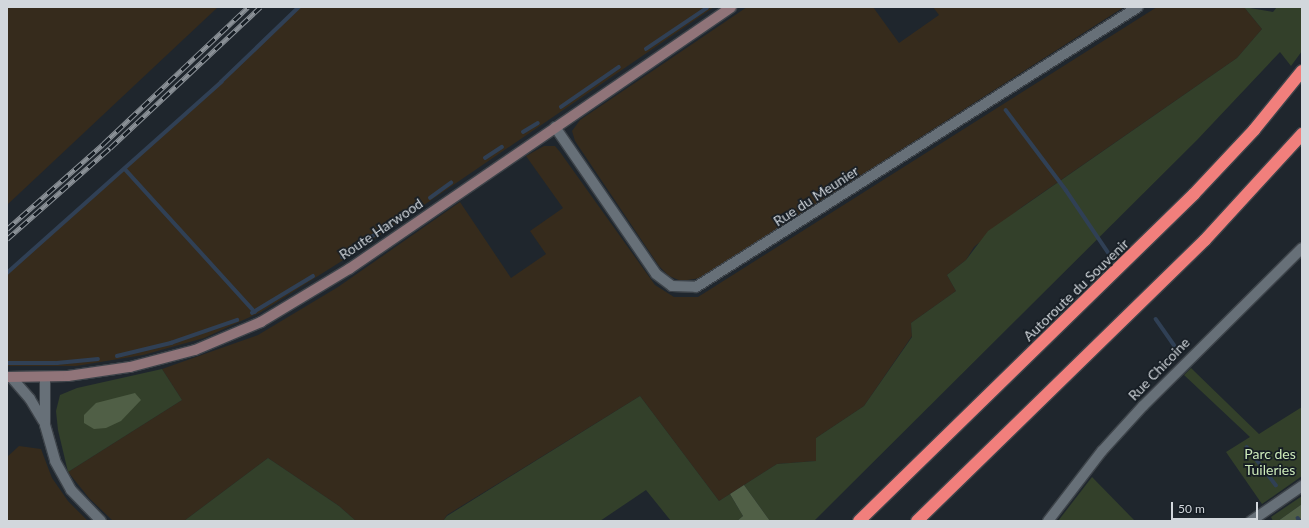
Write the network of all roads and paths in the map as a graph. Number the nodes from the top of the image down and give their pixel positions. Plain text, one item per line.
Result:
1 (732, 7) edge
2 (1138, 7) edge
3 (1302, 71) edge
4 (556, 127) junction
5 (1302, 134) edge
6 (1302, 248) edge
7 (9, 377) edge
8 (45, 377) junction
9 (45, 425) junction
10 (1302, 486) edge
11 (101, 521) edge
12 (860, 521) edge
13 (917, 521) edge
14 (1048, 521) edge
15 (1251, 521) edge

1 - 4 main road, Route Harwood
2 - 4 street, Rue du Meunier
3 - 12 highway, Autoroute du Souvenir
4 - 8 main road, Route Harwood
5 - 13 highway
6 - 14 street, Rue Chicoine
7 - 8 main road, Route Harwood
7 - 9 street
8 - 9 street
9 - 11 street
10 - 15 street

